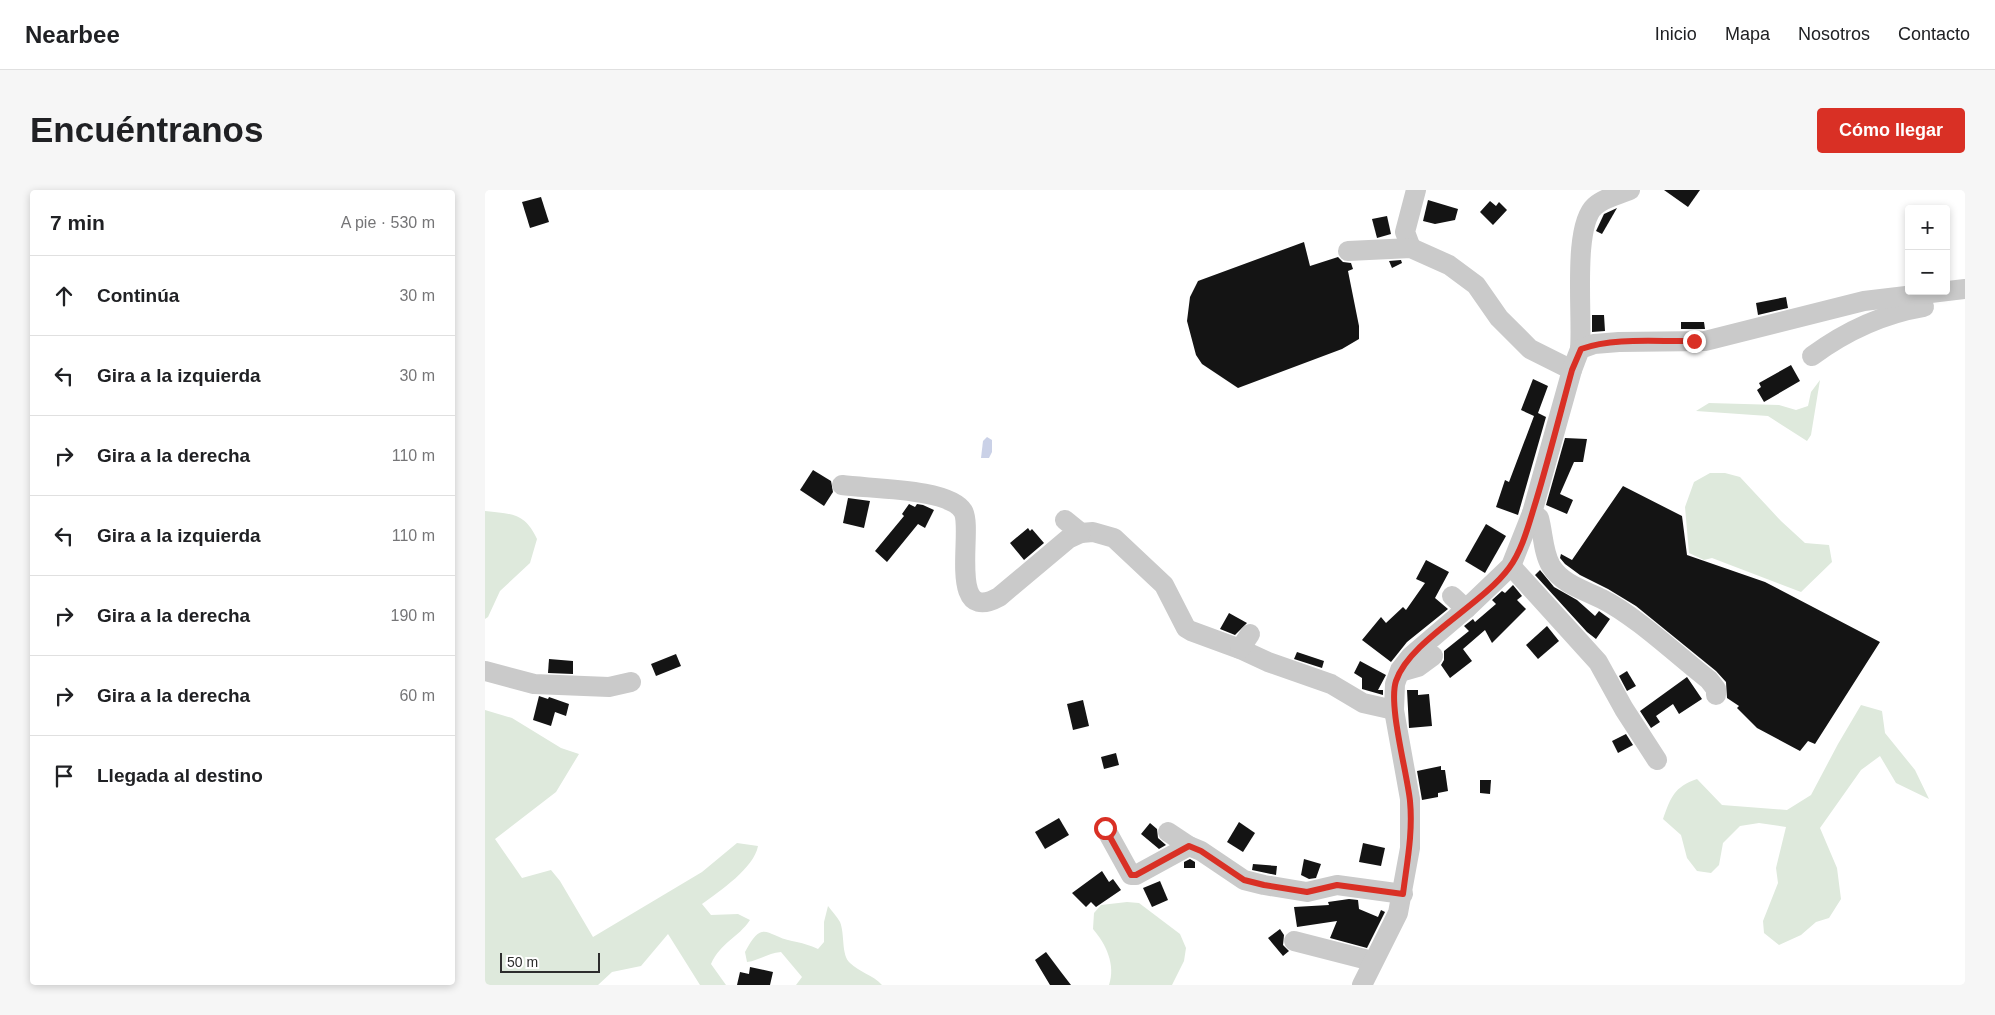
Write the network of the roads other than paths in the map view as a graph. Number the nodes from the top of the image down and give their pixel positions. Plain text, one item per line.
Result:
1 (1416, 190) edge
2 (1630, 190) edge
3 (1597, 198) edge
4 (1411, 248) junction
5 (1348, 251) dead end
6 (1965, 289) edge
7 (1965, 299) edge
8 (1581, 349) junction
9 (1812, 356) dead end
10 (1572, 370) junction
11 (842, 485) dead end
12 (1542, 516) junction
13 (1065, 520) dead end
14 (1081, 532) junction
15 (1511, 566) junction
16 (1433, 656) dead end
17 (1400, 670) junction
18 (533, 671) dead end
19 (487, 676) edge
20 (631, 682) dead end
21 (1716, 694) dead end
22 (531, 697) dead end
23 (1394, 710) junction
24 (1657, 760) dead end
25 (1105, 828) dead end
26 (1168, 832) dead end
27 (1189, 846) junction
28 (1199, 867) dead end
29 (1243, 874) junction
30 (1377, 891) junction
31 (1403, 894) junction
32 (1359, 899) dead end
33 (1294, 941) dead end
34 (1372, 961) junction
35 (1362, 985) edge

1 - 4 street
2 - 3 street
3 - 8 street
4 - 5 street
4 - 10 street
6 - 8 street
7 - 9 street
8 - 10 street
10 - 12 street
11 - 14 street
12 - 15 street
12 - 21 street
13 - 14 street
14 - 23 street
15 - 17 street
15 - 24 street
16 - 17 street
17 - 23 street
18 - 19 street
19 - 20 street
19 - 22 street
23 - 31 street
25 - 27 street
26 - 27 street
27 - 29 street
28 - 29 street
29 - 30 street
30 - 31 street
30 - 32 street
31 - 34 street
33 - 34 street
34 - 35 street

